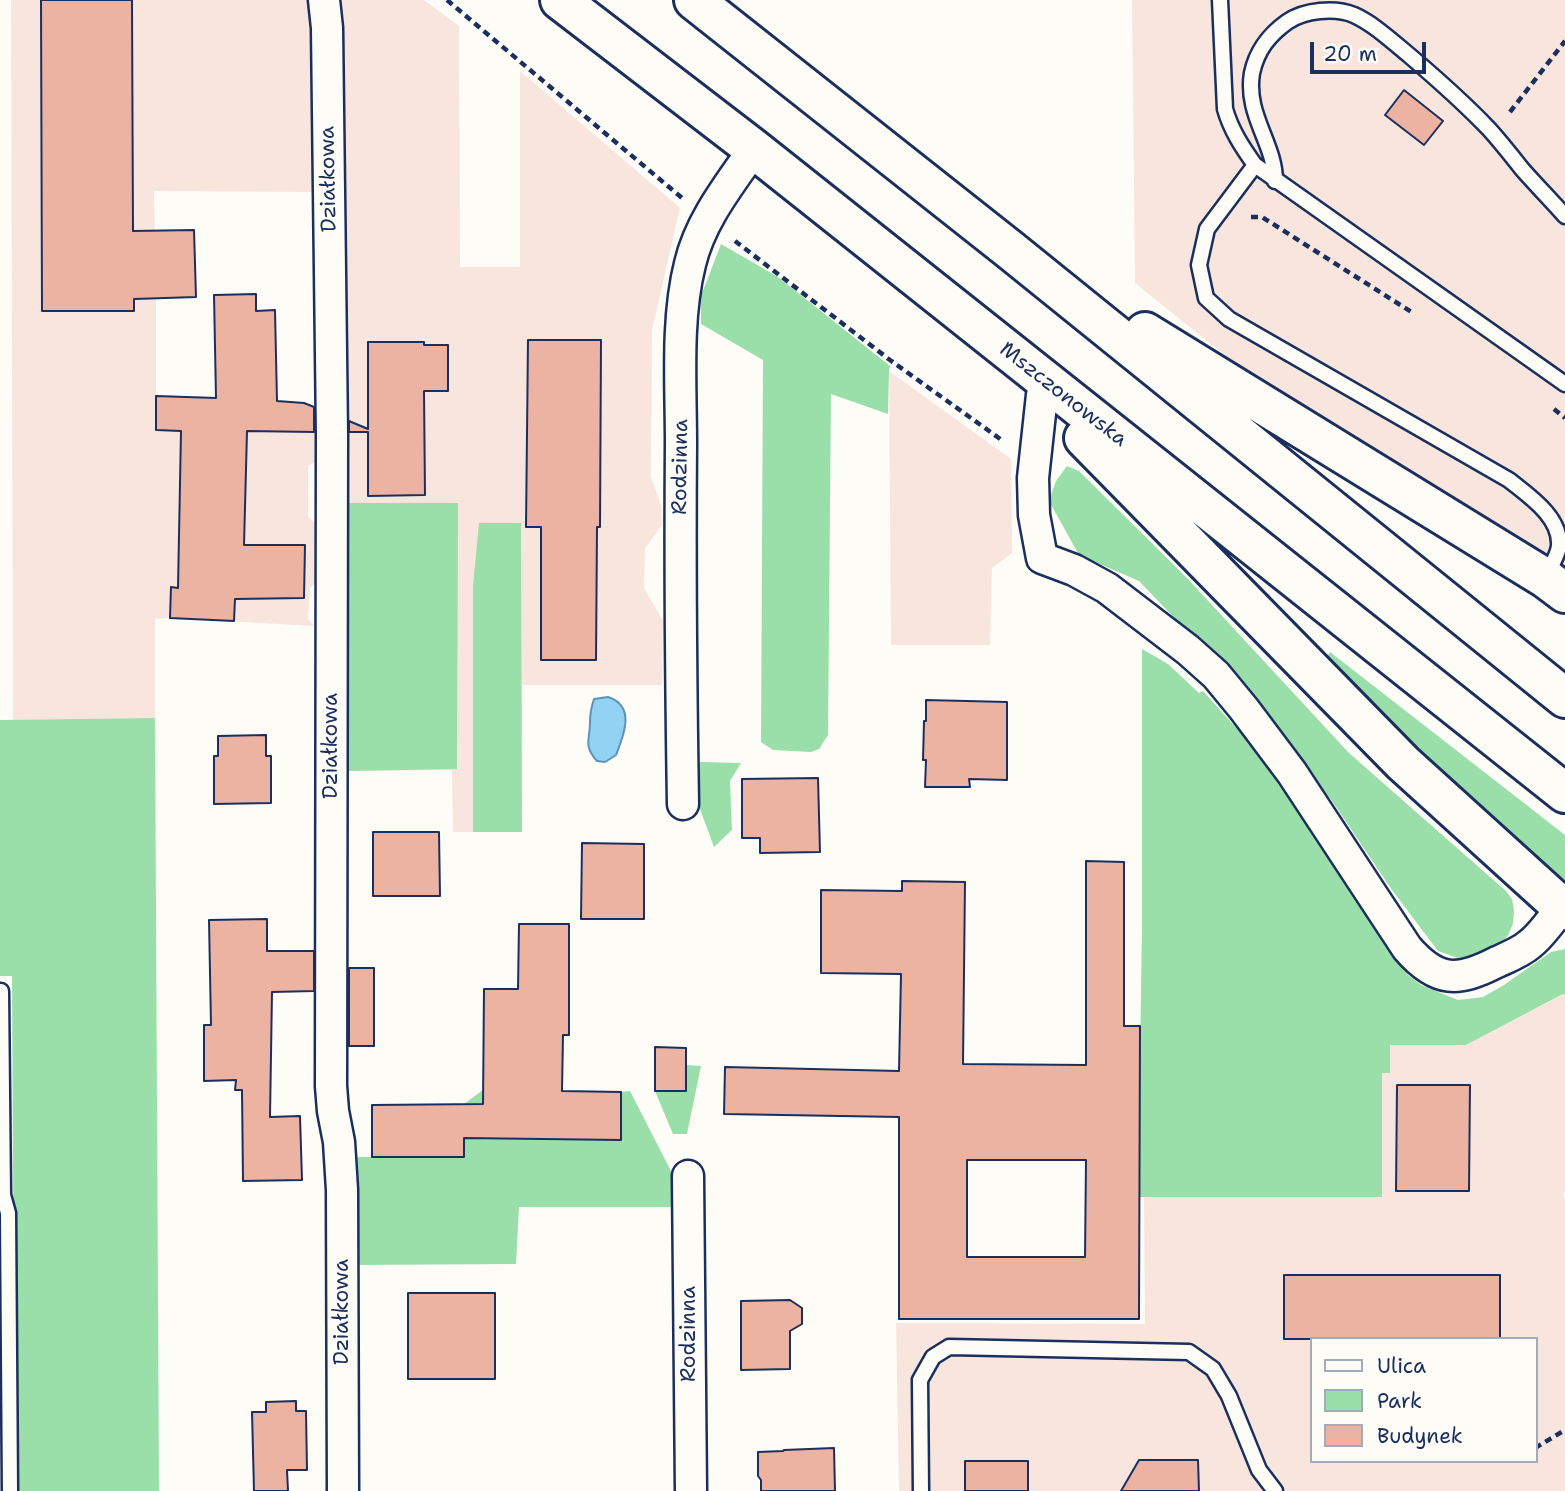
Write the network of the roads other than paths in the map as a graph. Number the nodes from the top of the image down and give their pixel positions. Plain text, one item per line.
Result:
1 (324, 0) edge
2 (560, 0) edge
3 (1220, 0) edge
4 (696, 1) edge
5 (754, 149) junction
6 (1255, 165) junction
7 (1275, 181) junction
8 (1565, 216) edge
9 (1009, 249) junction
10 (970, 321) junction
11 (1565, 384) edge
12 (1042, 395) junction
13 (1555, 585) edge
14 (1565, 698) edge
15 (1565, 793) edge
16 (682, 804) dead end
17 (1563, 909) edge
18 (1, 990) edge
19 (688, 1176) dead end
20 (10, 1491) edge
21 (344, 1491) edge
22 (691, 1491) edge
23 (921, 1491) edge
24 (1275, 1491) edge

1 - 21 street, Działkowa
2 - 5 main road, Mszczonowska
3 - 6 lane
4 - 9 main road
5 - 10 main road, Mszczonowska
5 - 16 street, Rodzinna
6 - 7 lane
6 - 13 lane
7 - 8 lane
7 - 11 lane
9 - 13 main road
9 - 14 main road
10 - 12 main road
10 - 15 main road, Mszczonowska
12 - 17 main road
12 - 17 street
18 - 20 lane
19 - 22 street, Rodzinna
23 - 24 lane

